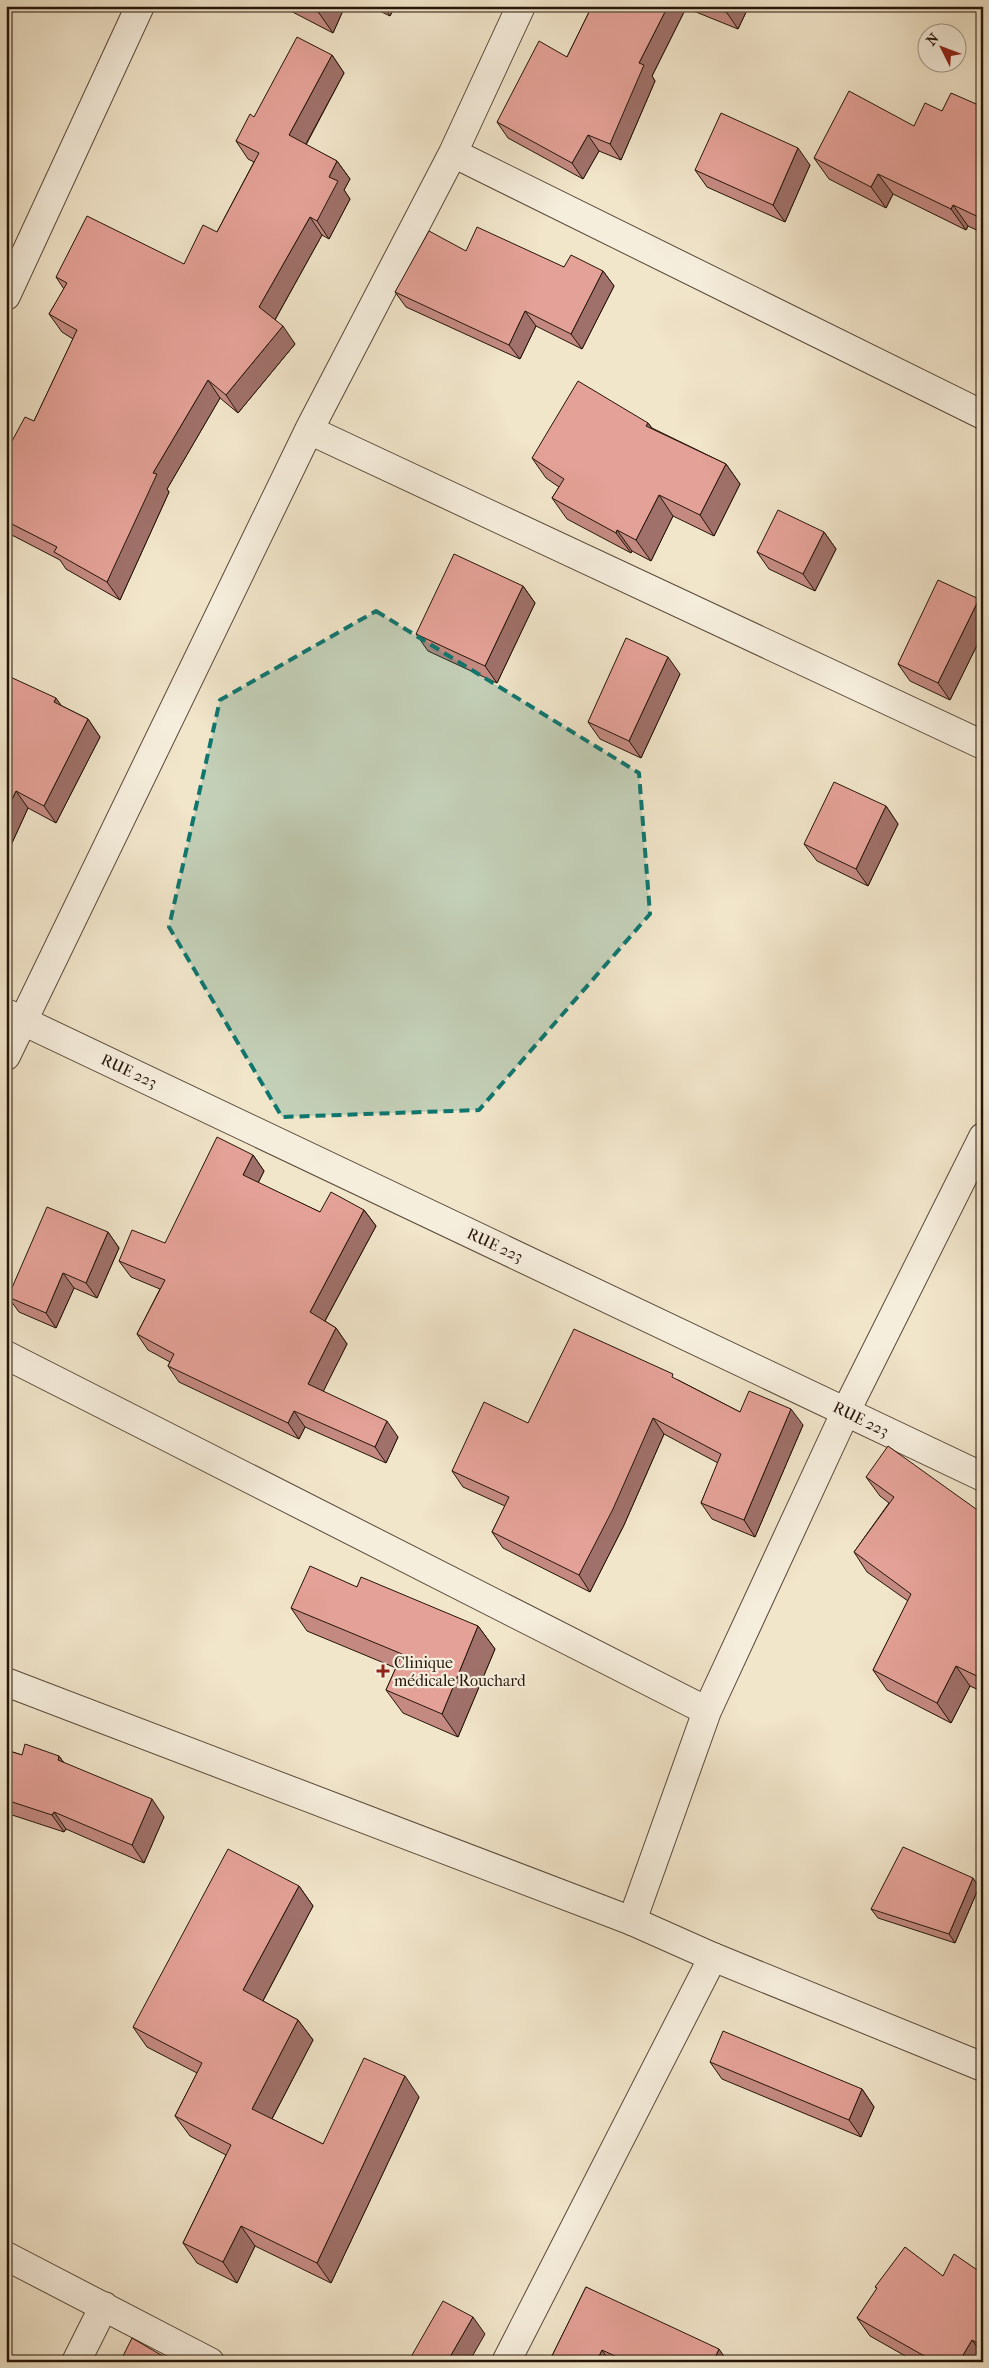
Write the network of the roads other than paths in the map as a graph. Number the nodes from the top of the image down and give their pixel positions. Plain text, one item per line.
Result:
1 (140, 6) edge
2 (521, 6) edge
3 (453, 152) junction
4 (6, 296) edge
5 (983, 415) edge
6 (309, 430) junction
7 (983, 744) edge
8 (15, 1017) edge
9 (6, 1056) edge
10 (983, 1137) edge
11 (6, 1356) edge
12 (846, 1411) junction
13 (983, 1477) edge
14 (6, 1682) edge
15 (707, 1710) junction
16 (632, 1920) junction
17 (713, 1957) junction
18 (983, 2067) edge
19 (6, 2256) edge
20 (104, 2306) junction
21 (76, 2362) edge
22 (210, 2362) edge
23 (506, 2362) edge

1 - 4 street
2 - 3 street
3 - 5 street
3 - 6 street
6 - 7 street
6 - 8 street
8 - 9 street
8 - 12 street, RUE 223
10 - 12 street
11 - 15 street
12 - 13 street, RUE 223
12 - 15 street
14 - 16 street
15 - 16 street
16 - 17 street
17 - 18 street
17 - 23 street
19 - 20 street
20 - 21 street
20 - 22 street

